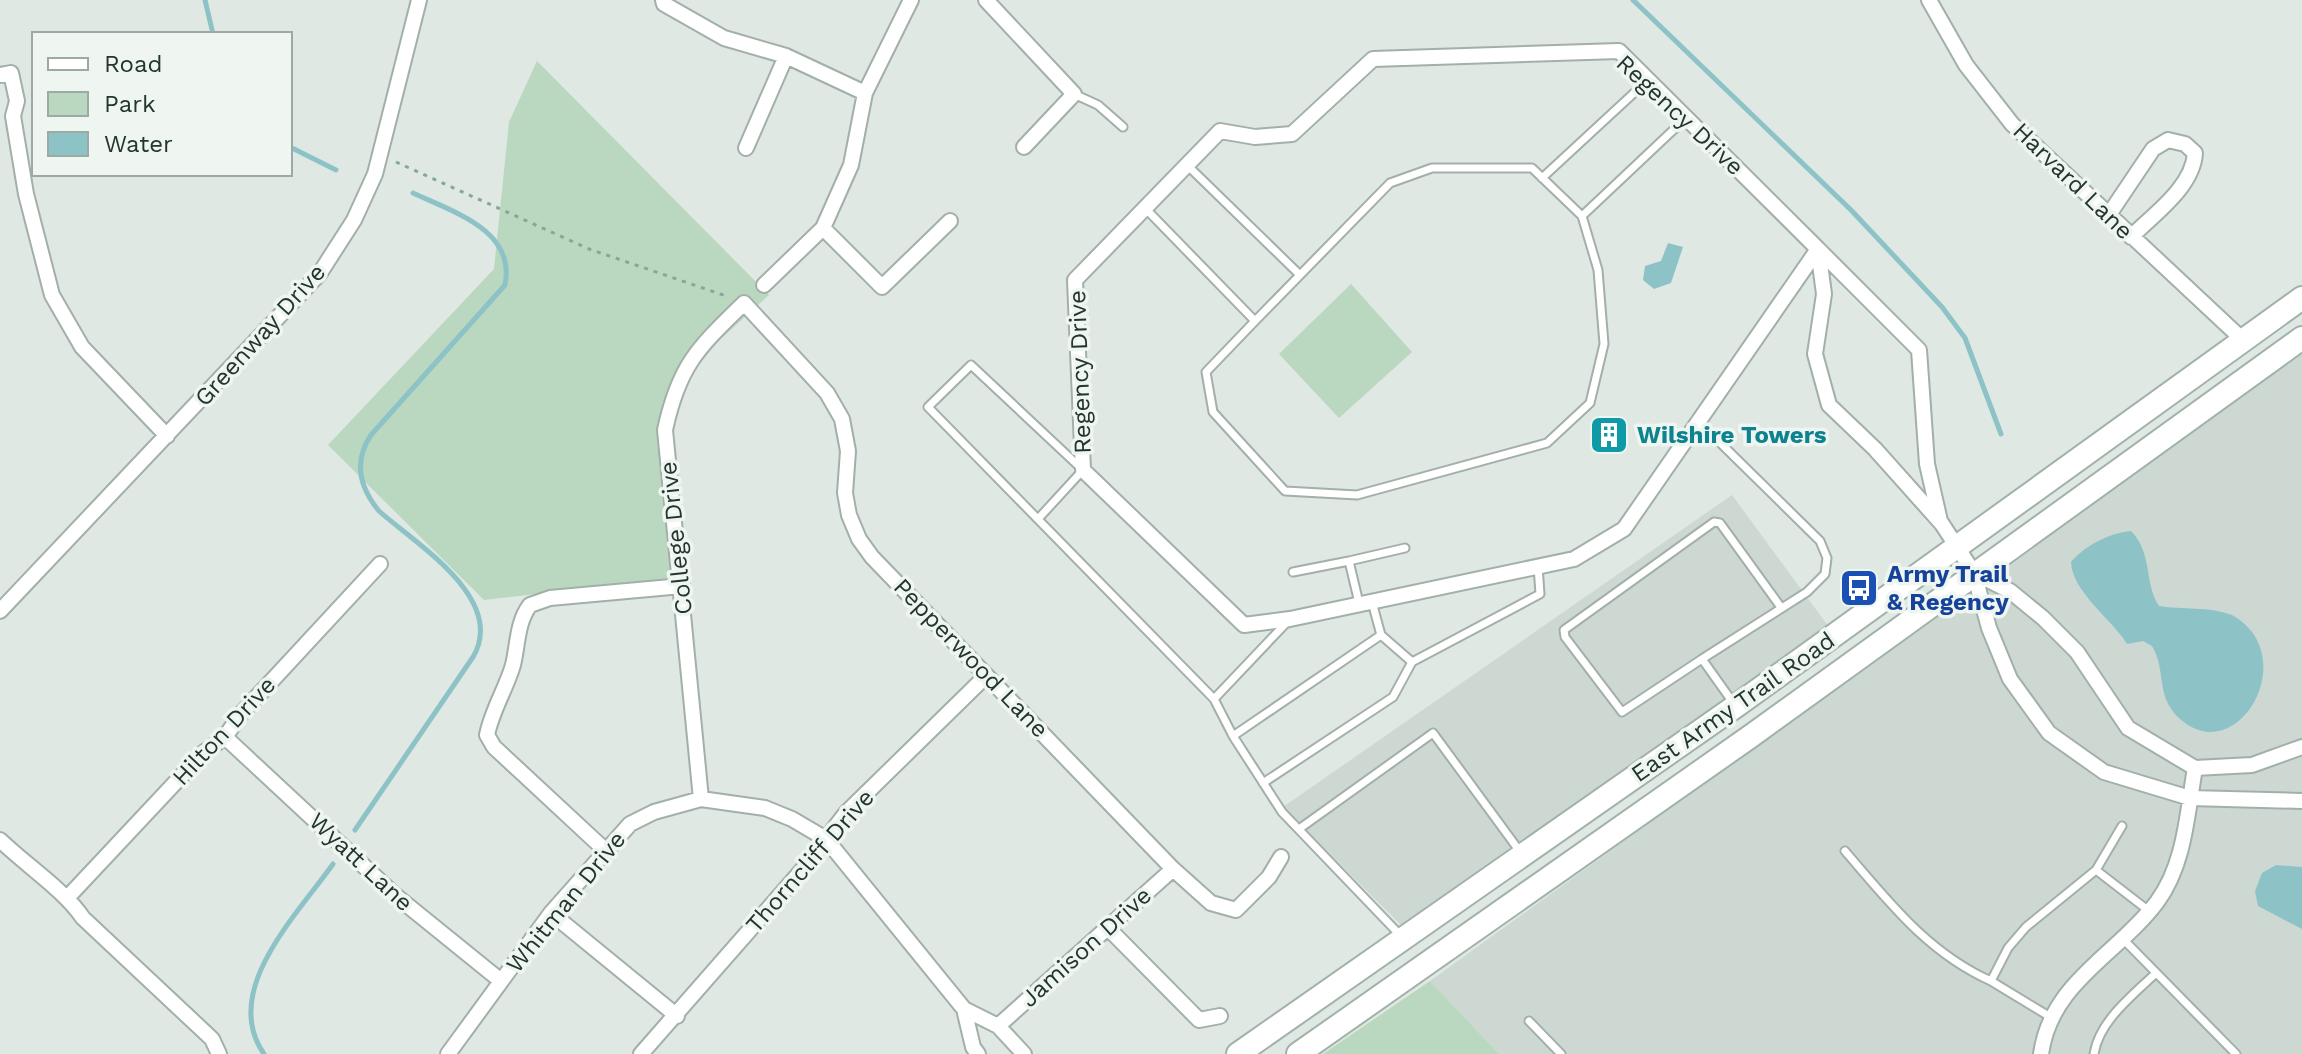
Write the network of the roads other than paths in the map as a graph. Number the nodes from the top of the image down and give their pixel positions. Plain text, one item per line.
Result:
1 (419, 0) edge
2 (663, 0) edge
3 (911, 0) edge
4 (986, 0) edge
5 (1929, 0) edge
6 (786, 56) junction
7 (6, 74) edge
8 (1648, 80) junction
9 (865, 93) junction
10 (1074, 94) junction
11 (1686, 118) junction
12 (1123, 127) dead end
13 (1024, 147) dead end
14 (746, 148) dead end
15 (1187, 165) junction
16 (1542, 178) junction
17 (1145, 208) junction
18 (1582, 216) junction
19 (2108, 216) junction
20 (950, 221) dead end
21 (823, 228) junction
22 (2131, 237) junction
23 (1818, 249) junction
24 (1300, 275) junction
25 (764, 285) dead end
26 (2302, 298) edge
27 (744, 303) joint
28 (1255, 321) junction
29 (2302, 338) edge
30 (2243, 340) junction
31 (1698, 421) junction
32 (167, 436) junction
33 (1083, 470) junction
34 (1038, 519) junction
35 (1940, 522) junction
36 (1405, 548) dead end
37 (1957, 548) junction
38 (1349, 561) junction
39 (380, 564) dead end
40 (1538, 566) junction
41 (1293, 572) dead end
42 (1974, 573) junction
43 (682, 586) junction
44 (1365, 601) junction
45 (1780, 606) junction
46 (0, 611) edge
47 (1290, 619) junction
48 (1381, 635) junction
49 (1702, 659) junction
50 (1412, 662) junction
51 (986, 676) junction
52 (1214, 699) junction
53 (1736, 706) junction
54 (1233, 736) junction
55 (225, 737) junction
56 (2302, 747) edge
57 (2195, 768) junction
58 (1263, 783) junction
59 (2190, 798) junction
60 (701, 799) junction
61 (2302, 801) edge
62 (2122, 826) dead end
63 (1299, 829) junction
64 (826, 839) junction
65 (0, 840) edge
66 (606, 851) junction
67 (1845, 851) dead end
68 (1523, 855) junction
69 (1281, 857) dead end
70 (1173, 869) junction
71 (2096, 870) junction
72 (68, 897) junction
73 (2149, 911) junction
74 (551, 913) junction
75 (1106, 926) junction
76 (2122, 938) junction
77 (1404, 939) junction
78 (2156, 973) junction
79 (501, 981) junction
80 (1991, 981) junction
81 (964, 1009) junction
82 (677, 1016) junction
83 (1220, 1016) dead end
84 (2052, 1018) junction
85 (1529, 1021) dead end
86 (998, 1026) junction
87 (219, 1054) edge
88 (448, 1054) edge
89 (641, 1054) edge
90 (978, 1054) edge
91 (1024, 1054) edge
92 (1238, 1054) edge
93 (1298, 1054) edge
94 (1561, 1054) edge
95 (2041, 1054) edge
96 (2094, 1054) edge
97 (2236, 1054) edge

1 - 32 street, Greenway Drive
2 - 6 street
3 - 9 street
4 - 10 street
5 - 19 street, Harvard Lane
6 - 9 street
6 - 14 street
7 - 32 street
8 - 11 street, Regency Drive
8 - 15 street, Regency Drive
8 - 16 lane
9 - 21 street
10 - 12 lane
10 - 13 street
11 - 18 lane
11 - 23 street, Regency Drive
15 - 17 street, Regency Drive
15 - 24 lane
16 - 18 lane
16 - 24 lane
17 - 28 lane
17 - 33 street, Regency Drive
18 - 28 lane
19 - 22 street, Harvard Lane
19 - 22 street
20 - 21 street
21 - 25 street
22 - 30 street, Harvard Lane
23 - 31 street, Regency Drive
23 - 35 street, Regency Drive
23 - 35 street, Regency Drive
24 - 28 lane
26 - 30 main road, East Army Trail Road
27 - 43 street, College Drive
27 - 51 street, Pepperwood Lane
29 - 42 main road, East Army Trail Road
30 - 37 main road, East Army Trail Road
31 - 40 street, Regency Drive
31 - 45 lane
32 - 46 street, Greenway Drive
33 - 34 lane
33 - 34 lane
33 - 47 street, Regency Drive
34 - 52 lane
35 - 37 street, Regency Drive
36 - 38 lane
37 - 42 street, Regency Drive
37 - 53 main road, East Army Trail Road
38 - 41 lane
38 - 44 lane
39 - 55 street, Hilton Drive
40 - 44 street, Regency Drive
40 - 50 lane
42 - 57 street, Regency Drive
42 - 59 street, Regency Drive
42 - 93 main road, East Army Trail Road
43 - 60 street, College Drive
43 - 66 street
44 - 47 street, Regency Drive
44 - 48 lane
45 - 49 lane
45 - 49 lane
47 - 52 lane
48 - 50 lane
48 - 54 lane
49 - 53 lane
50 - 58 lane
51 - 64 street, Thorncliff Drive
51 - 70 street, Pepperwood Lane
52 - 54 lane
53 - 68 main road, East Army Trail Road
54 - 58 lane
55 - 72 street, Hilton Drive
55 - 79 street, Wyatt Lane
56 - 57 street
57 - 59 street
58 - 63 lane
59 - 61 street, Regency Drive
59 - 73 street
60 - 64 street, Whitman Drive
60 - 66 street, Whitman Drive
62 - 71 lane
63 - 68 lane
63 - 77 lane
64 - 81 street, Whitman Drive
64 - 82 street, Thorncliff Drive
65 - 72 street
66 - 74 street, Whitman Drive
67 - 80 lane
68 - 77 main road, East Army Trail Road
69 - 70 street, Pepperwood Lane
70 - 75 street, Jamison Drive
71 - 73 lane
71 - 80 lane
72 - 87 street
73 - 76 street
74 - 79 street, Whitman Drive
74 - 82 street
75 - 83 street
75 - 86 street, Jamison Drive
76 - 78 lane
76 - 84 street
77 - 92 main road, East Army Trail Road
78 - 96 lane
78 - 97 lane
79 - 88 street, Whitman Drive
80 - 84 lane
81 - 86 street, Whitman Drive
81 - 90 street, Whitman Drive
82 - 89 street, Thorncliff Drive
84 - 95 street
85 - 94 lane
86 - 91 street, Whitman Drive

